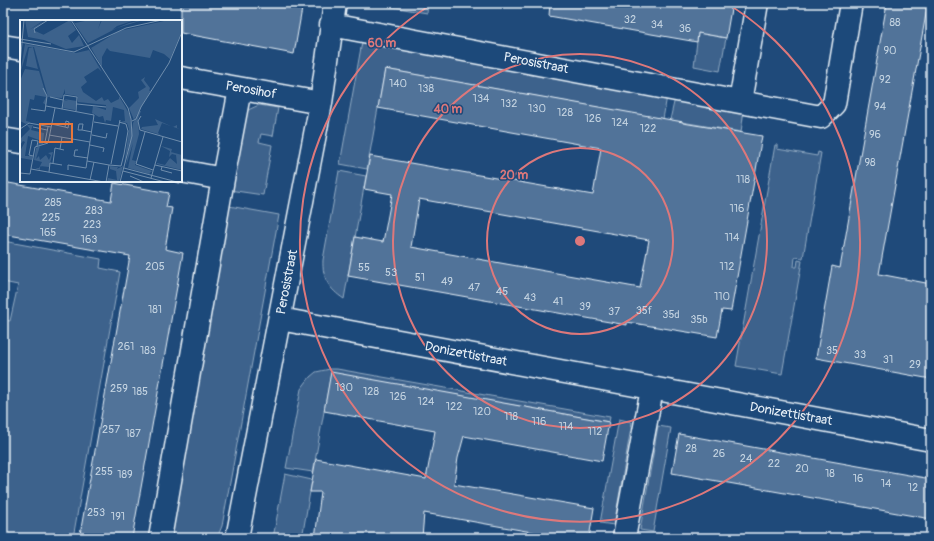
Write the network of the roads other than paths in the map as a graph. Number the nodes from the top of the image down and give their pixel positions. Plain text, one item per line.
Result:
1 (335, 3) edge
2 (757, 3) edge
3 (851, 3) edge
4 (331, 25) junction
5 (3, 46) edge
6 (20, 49) edge
7 (182, 78) edge
8 (240, 88) junction
9 (740, 102) junction
10 (321, 103) junction
11 (3, 139) edge
12 (20, 142) edge
13 (182, 171) edge
14 (223, 179) junction
15 (280, 319) junction
16 (652, 389) junction
17 (931, 440) edge
18 (160, 538) edge
19 (237, 538) edge
20 (624, 538) edge

1 - 4 street, Perosistraat
2 - 9 street
3 - 9 street, Perosistraat
4 - 9 street, Perosistraat
4 - 10 street, Perosistraat
5 - 6 street
7 - 8 street, Perosihof
8 - 10 street, Perosihof
8 - 14 street
10 - 15 street, Perosistraat
11 - 12 street
13 - 14 street
14 - 18 street
15 - 16 street, Donizettistraat
15 - 19 street, Perosistraat
16 - 17 street, Donizettistraat
16 - 20 street

